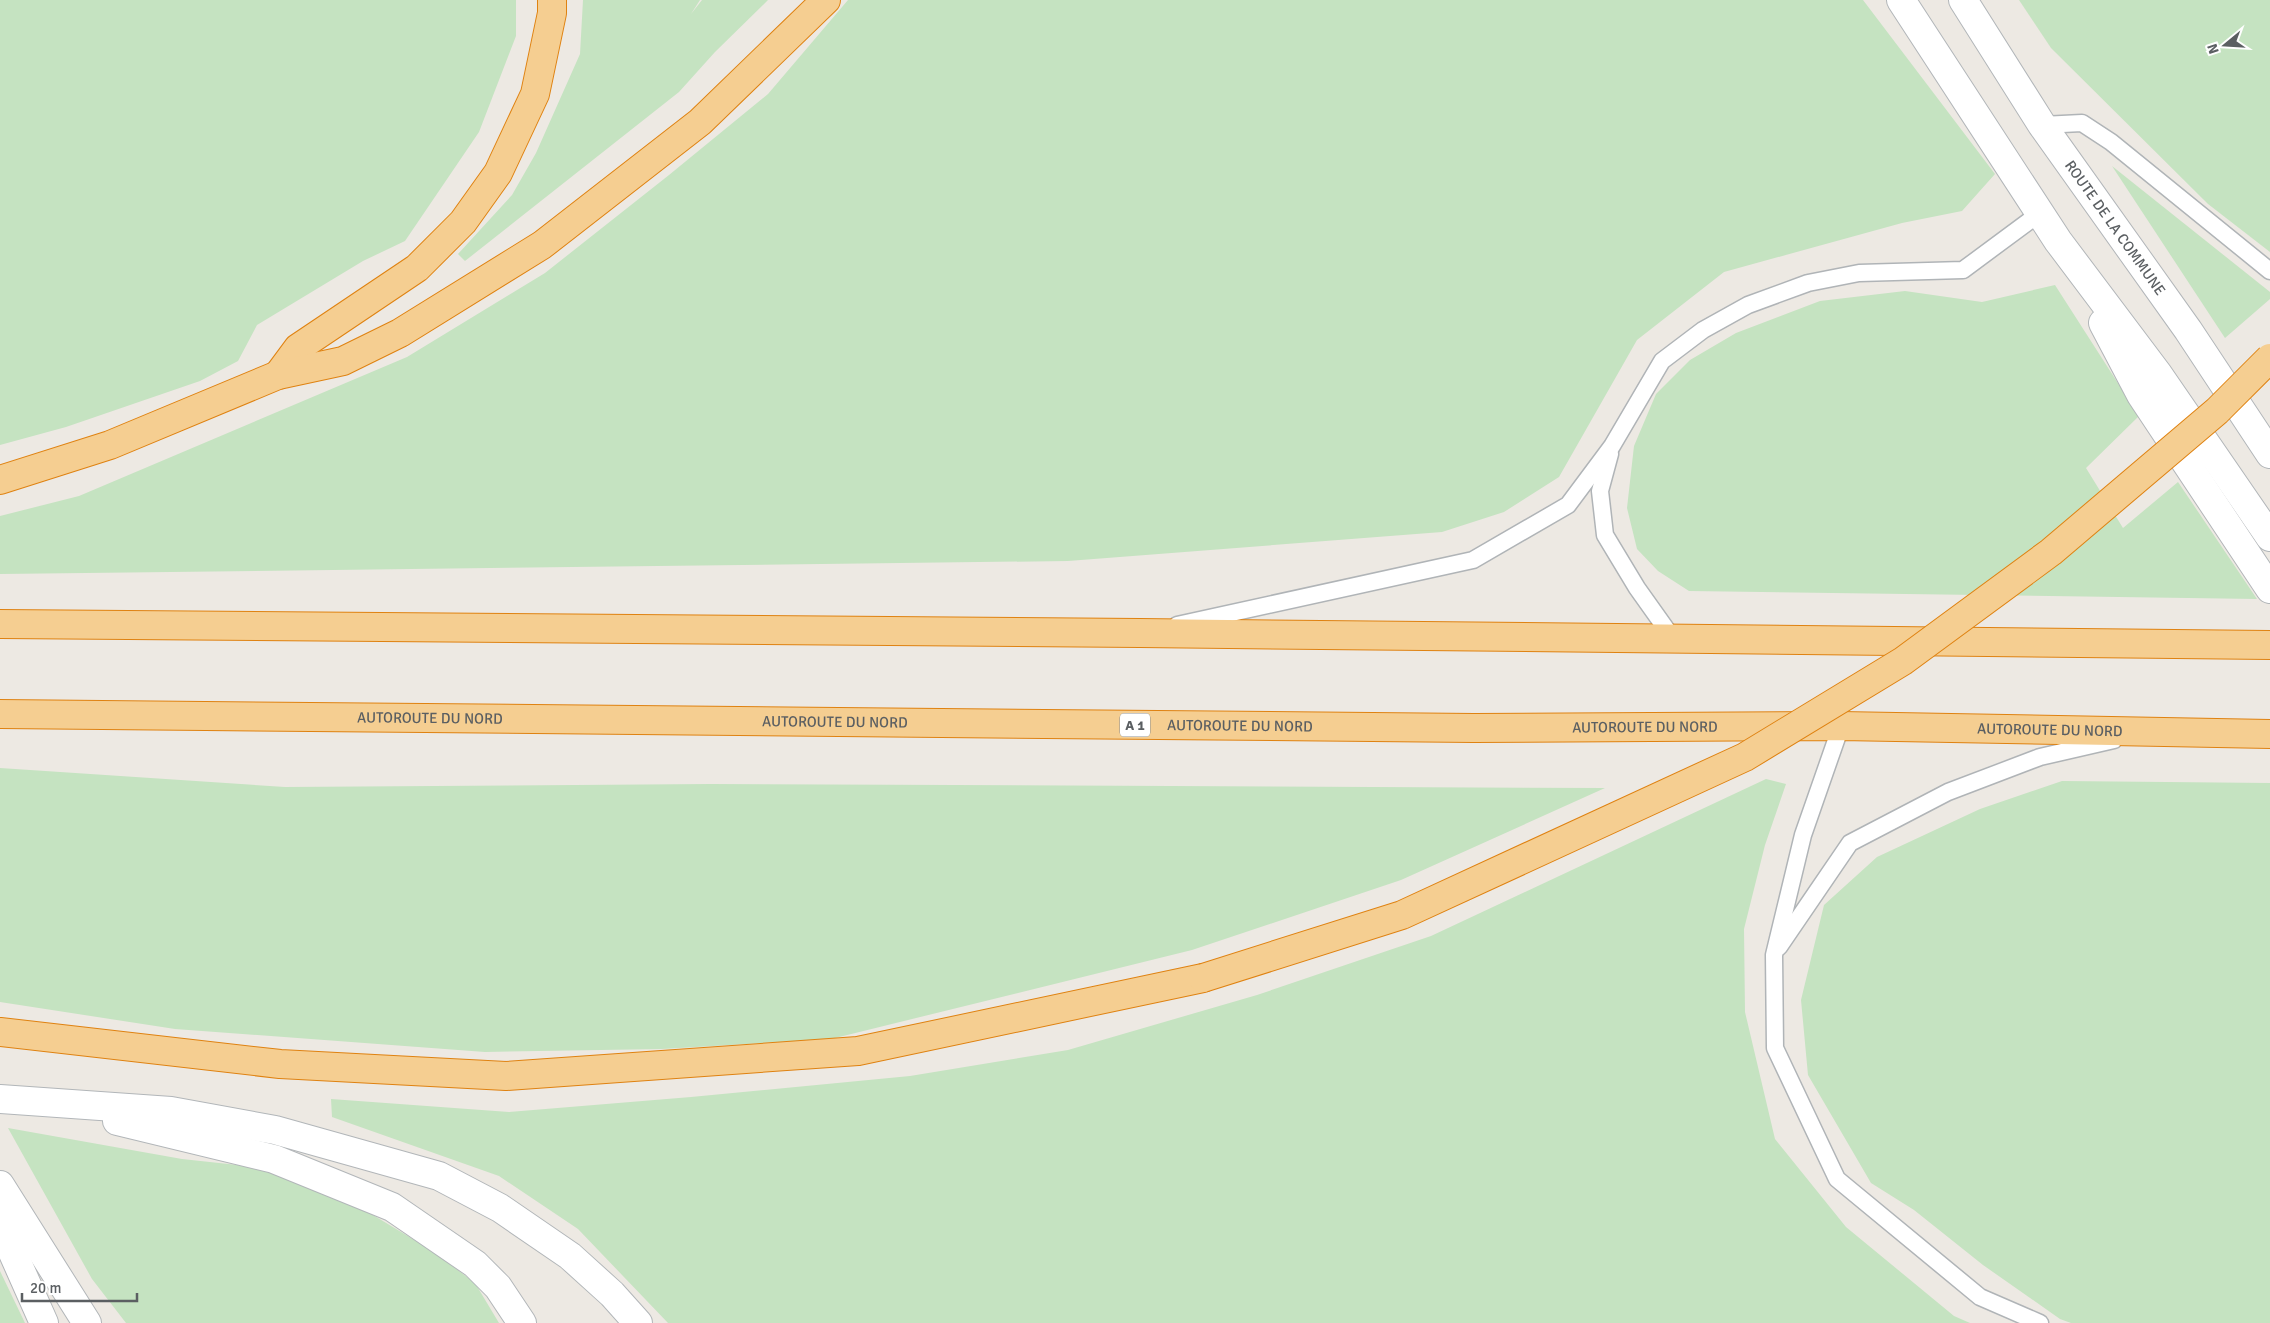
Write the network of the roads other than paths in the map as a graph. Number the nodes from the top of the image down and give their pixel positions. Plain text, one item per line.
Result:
1 (552, 0) edge
2 (826, 0) edge
3 (1901, 0) edge
4 (1963, 0) edge
5 (2042, 125) junction
6 (2040, 213) junction
7 (2058, 241) junction
8 (2270, 271) edge
9 (2270, 358) edge
10 (278, 375) junction
11 (1612, 446) junction
12 (2270, 454) edge
13 (0, 480) edge
14 (2270, 537) edge
15 (2270, 590) edge
16 (0, 624) edge
17 (1140, 633) junction
18 (1674, 640) junction
19 (2270, 645) edge
20 (0, 714) edge
21 (1842, 726) junction
22 (2144, 733) junction
23 (2270, 734) edge
24 (1774, 955) junction
25 (0, 1032) edge
26 (12, 1100) edge
27 (0, 1185) edge
28 (0, 1224) edge
29 (58, 1278) junction
30 (44, 1323) edge
31 (87, 1323) edge
32 (96, 1323) edge
33 (522, 1323) edge
34 (638, 1323) edge
35 (2040, 1323) edge

1 - 10 highway
2 - 10 highway
3 - 6 main road
4 - 5 main road, ROUTE DE LA COMMUNE
5 - 8 lane
5 - 12 main road, ROUTE DE LA COMMUNE
6 - 7 main road
6 - 11 lane
7 - 14 main road
7 - 15 main road
9 - 25 highway, bridge
10 - 13 highway
11 - 17 lane
11 - 18 lane
16 - 17 highway
17 - 18 highway
18 - 19 highway
20 - 21 highway, AUTOROUTE DU NORD / A 1
21 - 22 highway, AUTOROUTE DU NORD / A 1
21 - 24 lane
22 - 23 highway, AUTOROUTE DU NORD / A 1
22 - 24 lane
24 - 35 lane
26 - 33 main road
26 - 34 main road
27 - 29 main road
28 - 30 main road
29 - 31 main road
29 - 32 main road

